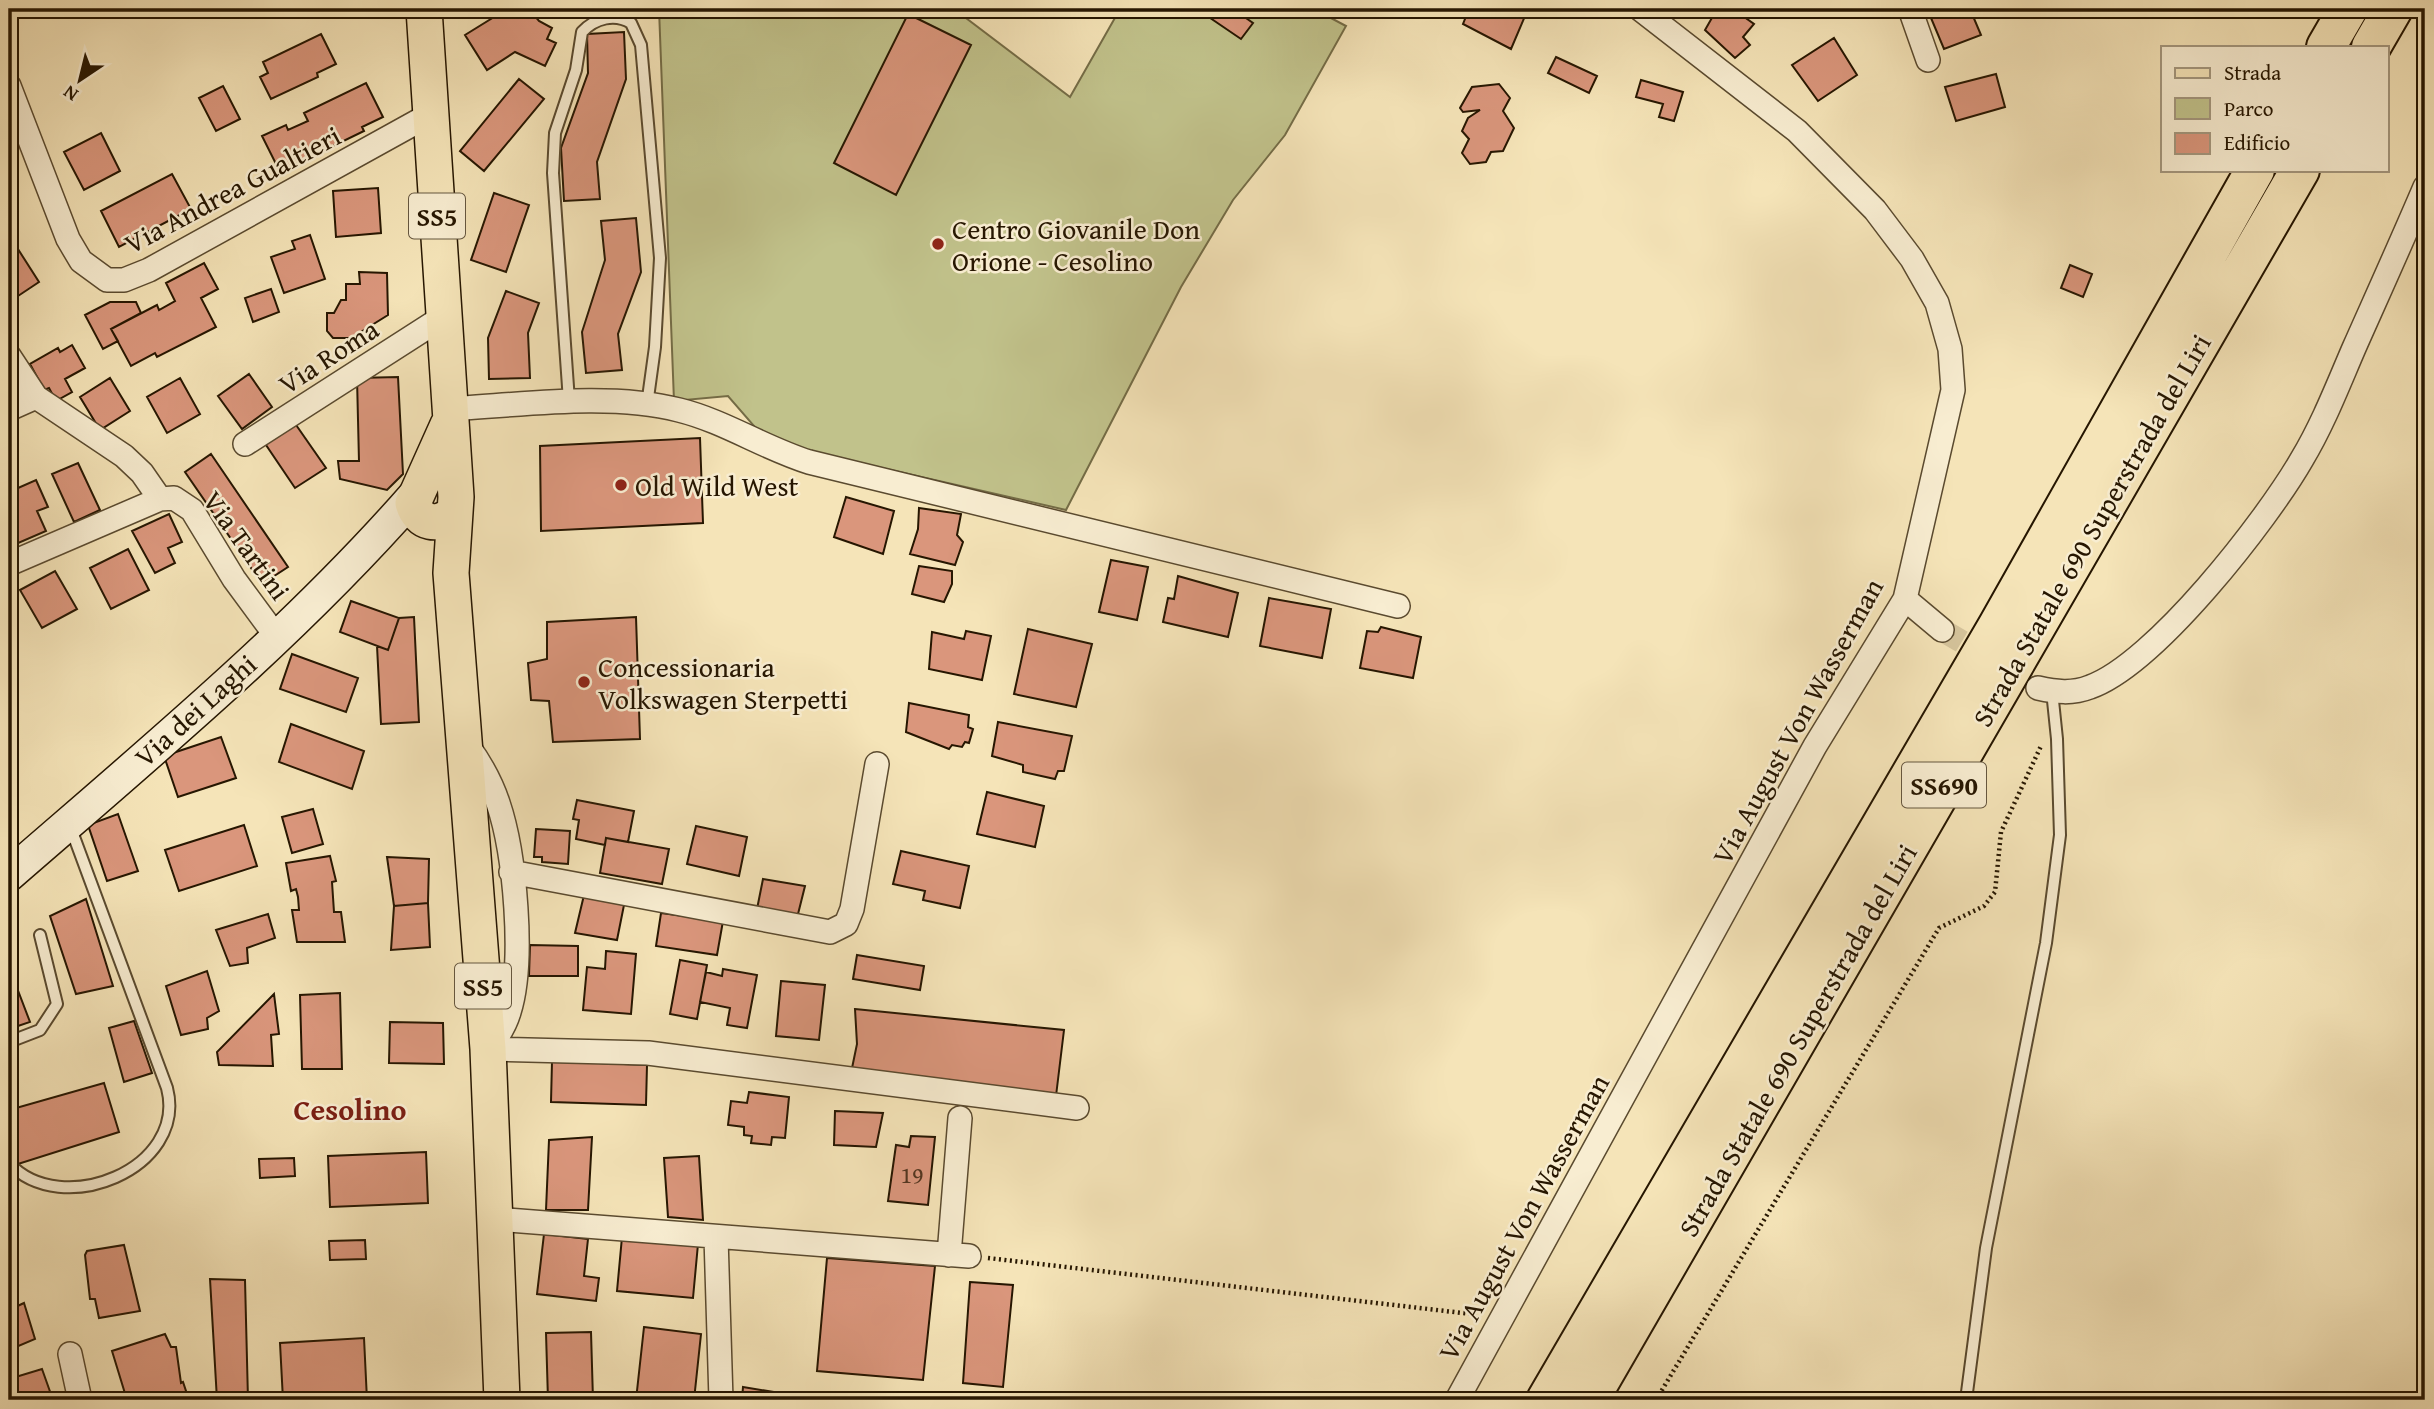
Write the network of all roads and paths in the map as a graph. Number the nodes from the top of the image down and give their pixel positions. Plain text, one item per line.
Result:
1 (424, 9) edge
2 (1640, 9) edge
3 (1910, 9) edge
4 (2348, 9) edge
5 (2393, 9) edge
6 (2327, 46) edge
7 (2372, 46) edge
8 (1928, 60) dead end
9 (9, 86) edge
10 (431, 114) junction
11 (2254, 172) edge
12 (2299, 172) edge
13 (2425, 187) edge
14 (443, 317) junction
15 (9, 356) edge
16 (36, 397) junction
17 (569, 401) junction
18 (647, 405) junction
19 (9, 409) edge
20 (449, 416) junction
21 (245, 444) dead end
22 (160, 499) junction
23 (432, 504) junction
24 (9, 564) edge
25 (1905, 599) junction
26 (1398, 606) dead end
27 (1942, 630) tunnel mouth
28 (276, 636) junction
29 (2045, 690) joint
30 (2054, 717) junction
31 (464, 741) junction
32 (877, 764) dead end
33 (69, 823) junction
34 (511, 872) junction
35 (9, 875) edge
36 (40, 935) dead end
37 (9, 1042) edge
38 (488, 1049) junction
39 (1077, 1108) dead end
40 (960, 1118) dead end
41 (9, 1163) edge
42 (495, 1219) junction
43 (716, 1237) junction
44 (959, 1255) junction
45 (1503, 1317) junction
46 (70, 1354) dead end
47 (80, 1400) edge
48 (502, 1400) edge
49 (721, 1400) edge
50 (1457, 1400) edge
51 (1546, 1400) edge
52 (1589, 1400) edge
53 (1656, 1400) edge
54 (1966, 1400) edge

1 - 10 main road, SS5
2 - 25 street, Via August Von Wasserman
3 - 8 street
4 - 6 highway
5 - 7 highway
9 - 10 street, Via Andrea Gualtieri
10 - 14 main road, SS5
11 - 51 highway, Strada Statale 690 Superstrada del Liri / SS690
12 - 52 highway, Strada Statale 690 Superstrada del Liri / SS690
13 - 29 street
14 - 20 main road, SS5
14 - 21 street, Via Roma
15 - 16 street
16 - 19 street
16 - 22 street
17 - 18 street
17 - 18 lane
17 - 20 street
18 - 26 street
20 - 23 main road, SS5
22 - 24 street, Via Tartini
22 - 28 street, Via Tartini
23 - 28 street, Via dei Laghi
23 - 31 main road, SS5
25 - 27 street
25 - 45 street, Via August Von Wasserman
28 - 33 street, Via dei Laghi
29 - 30 lane
30 - 53 path
30 - 54 lane
31 - 34 street
31 - 38 main road, SS5
32 - 34 street
33 - 35 street, Via dei Laghi
33 - 41 lane
34 - 38 street
36 - 37 lane
38 - 39 street
38 - 42 main road, SS5
40 - 44 street
42 - 43 street
42 - 48 main road, SS5
43 - 44 street
43 - 49 street
44 - 45 path
45 - 50 street, Via August Von Wasserman
46 - 47 street

